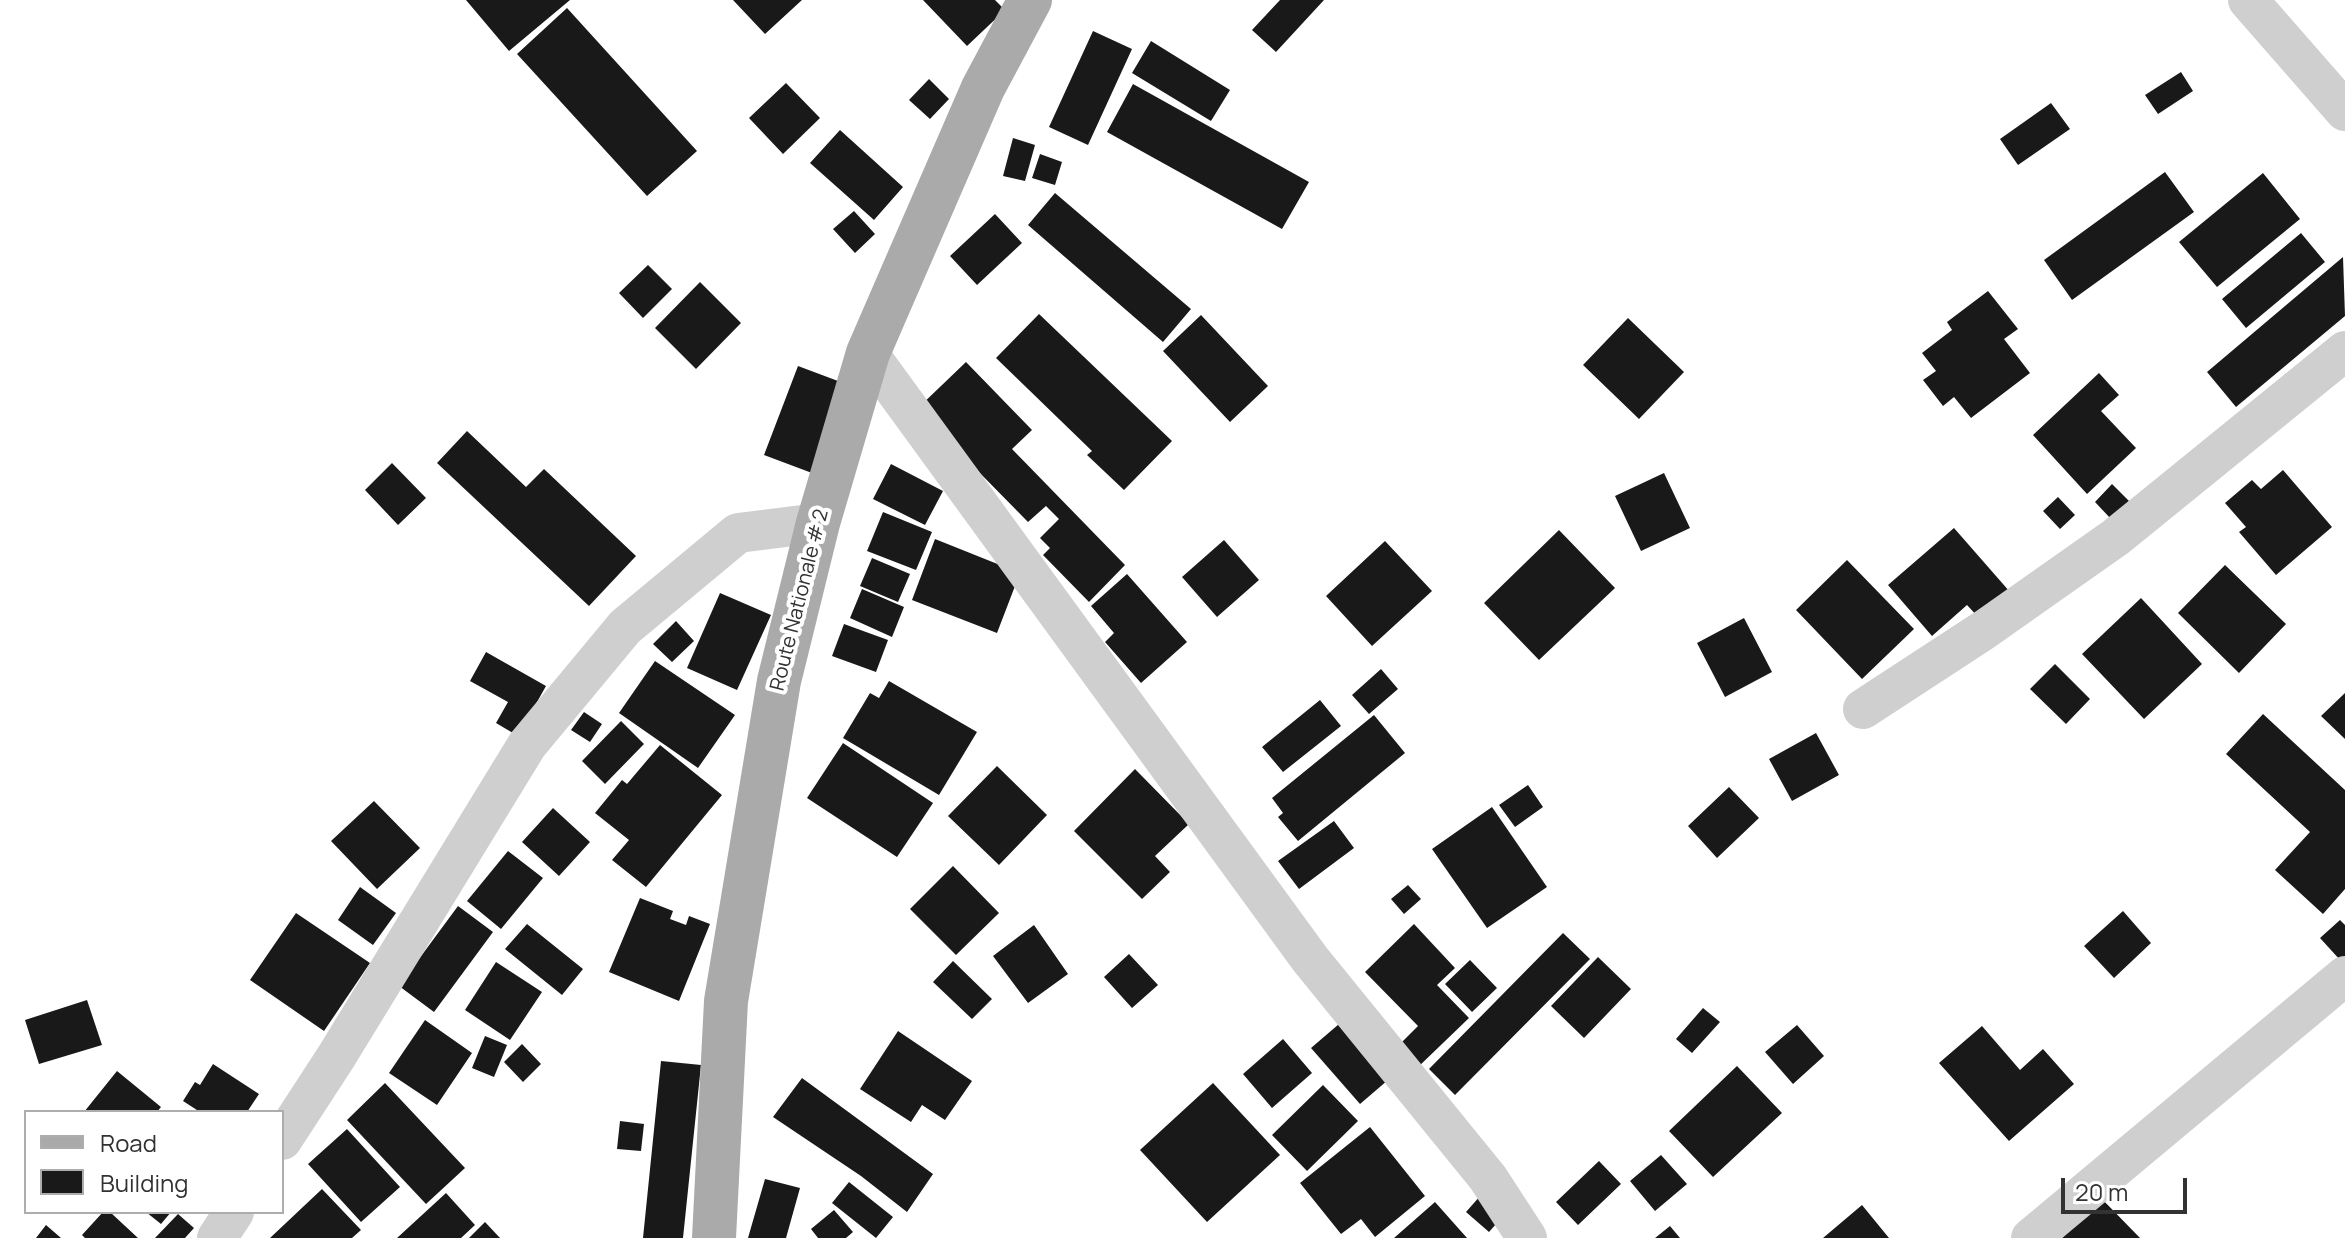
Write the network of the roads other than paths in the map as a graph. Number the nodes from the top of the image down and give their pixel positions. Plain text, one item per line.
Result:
1 (1030, 0) edge
2 (2248, 0) edge
3 (2345, 111) edge
4 (2345, 351) edge
5 (868, 353) junction
6 (818, 523) junction
7 (1863, 709) dead end
8 (2345, 976) edge
9 (284, 1137) edge
10 (233, 1214) edge
11 (217, 1238) edge
12 (714, 1238) edge
13 (1527, 1238) edge
14 (2031, 1238) edge

1 - 5 main road, Route Nationale # 2
2 - 3 street
4 - 7 street
5 - 6 main road, Route Nationale # 2
5 - 13 street
6 - 9 street
6 - 12 main road, Route Nationale # 2
8 - 14 street
10 - 11 street

